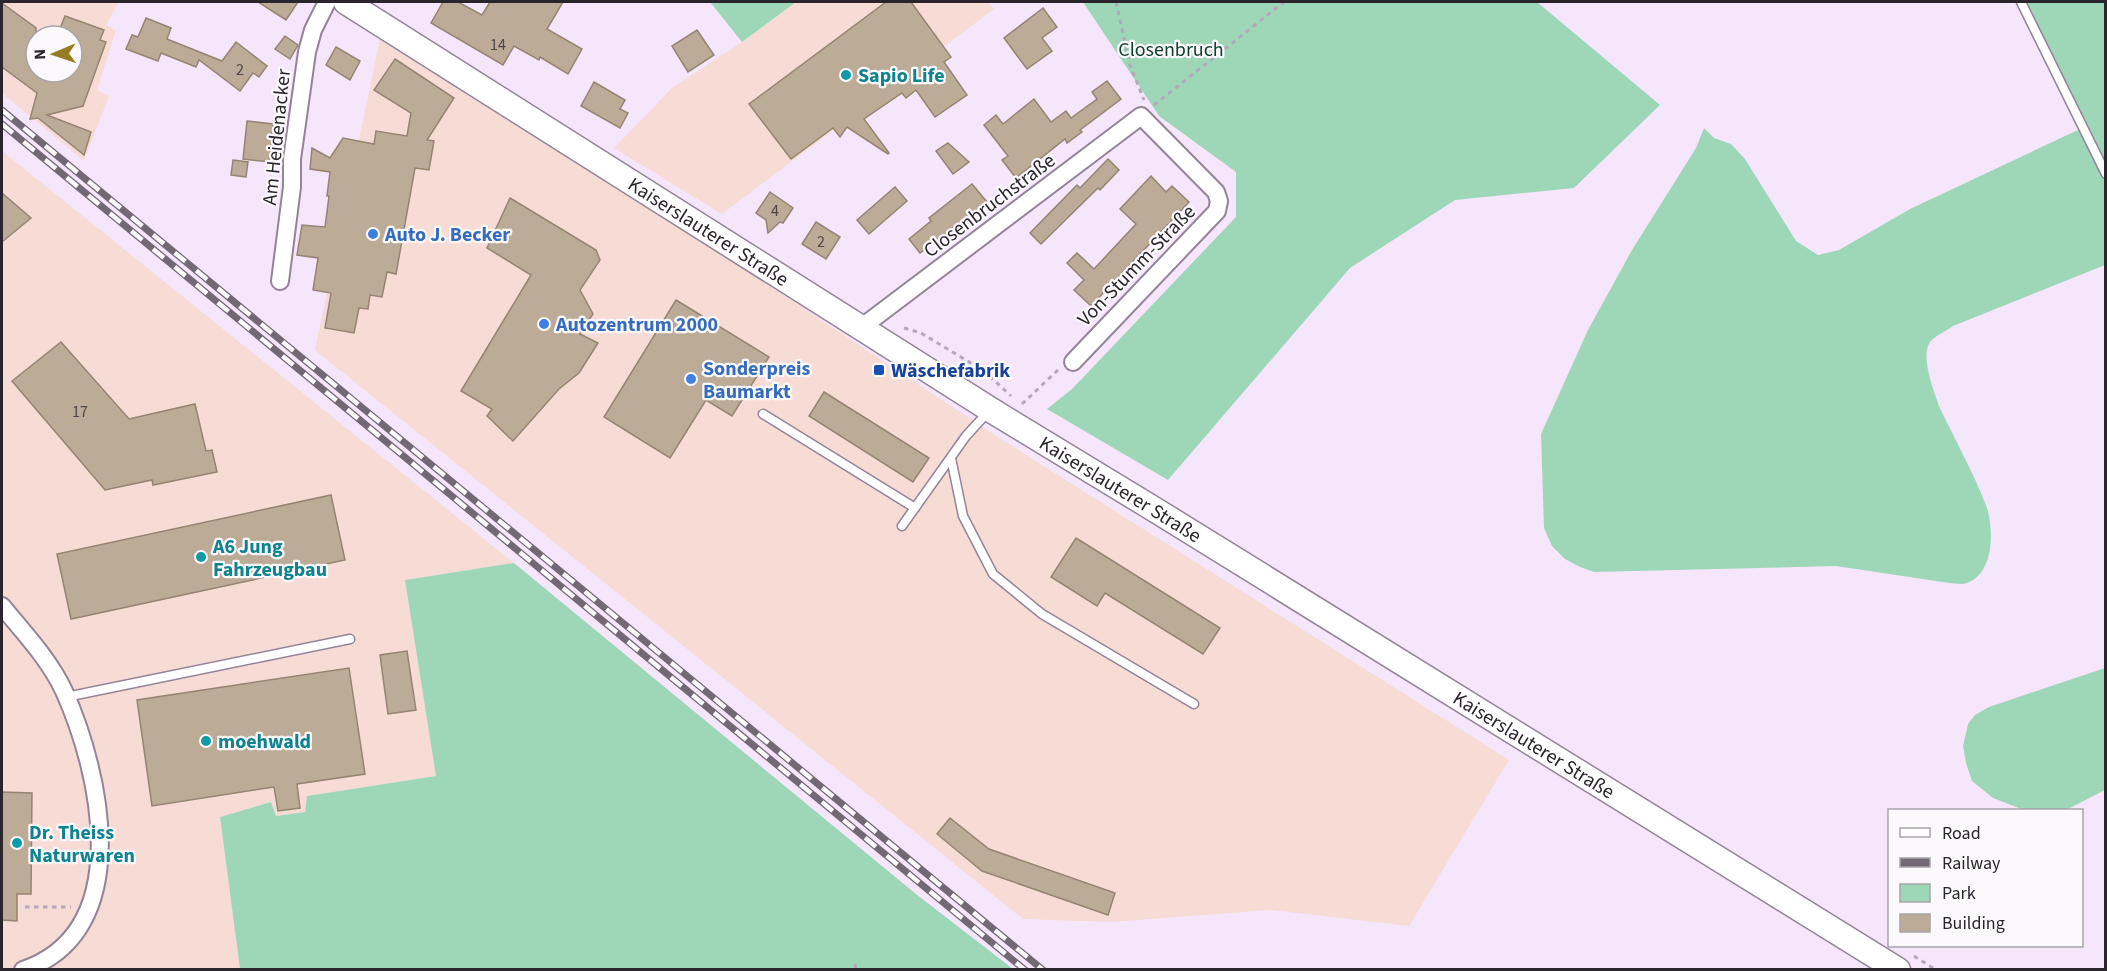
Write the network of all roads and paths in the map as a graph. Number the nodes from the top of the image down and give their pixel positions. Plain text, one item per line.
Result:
1 (327, 2) edge
2 (346, 2) edge
3 (1116, 2) edge
4 (1284, 2) edge
5 (2021, 2) edge
6 (1145, 113) junction
7 (2106, 174) edge
8 (280, 281) dead end
9 (869, 321) junction
10 (1073, 362) joint
11 (1022, 404) junction
12 (991, 410) junction
13 (763, 414) dead end
14 (951, 458) junction
15 (915, 508) junction
16 (902, 526) dead end
17 (2, 606) edge
18 (350, 639) dead end
19 (66, 697) junction
20 (1194, 704) dead end
21 (89, 906) junction
22 (25, 908) dead end
23 (855, 964) dead end
24 (1929, 965) dead end
25 (23, 969) edge
26 (856, 969) edge
27 (1898, 969) edge
28 (1926, 969) edge

1 - 8 street, Am Heidenacker
2 - 9 main road, Kaiserslauterer Straße
3 - 6 path
4 - 6 path
5 - 7 lane
6 - 9 street, Closenbruchstraße
6 - 10 street, Von-Stumm-Straße
9 - 11 path
9 - 12 main road, Kaiserslauterer Straße
10 - 11 path
11 - 12 path
12 - 14 lane
12 - 27 main road, Kaiserslauterer Straße
13 - 15 lane
14 - 15 lane
14 - 20 lane
15 - 16 lane
17 - 19 street
18 - 19 lane
19 - 21 street
21 - 22 path
21 - 25 street
23 - 26 path
24 - 28 path

